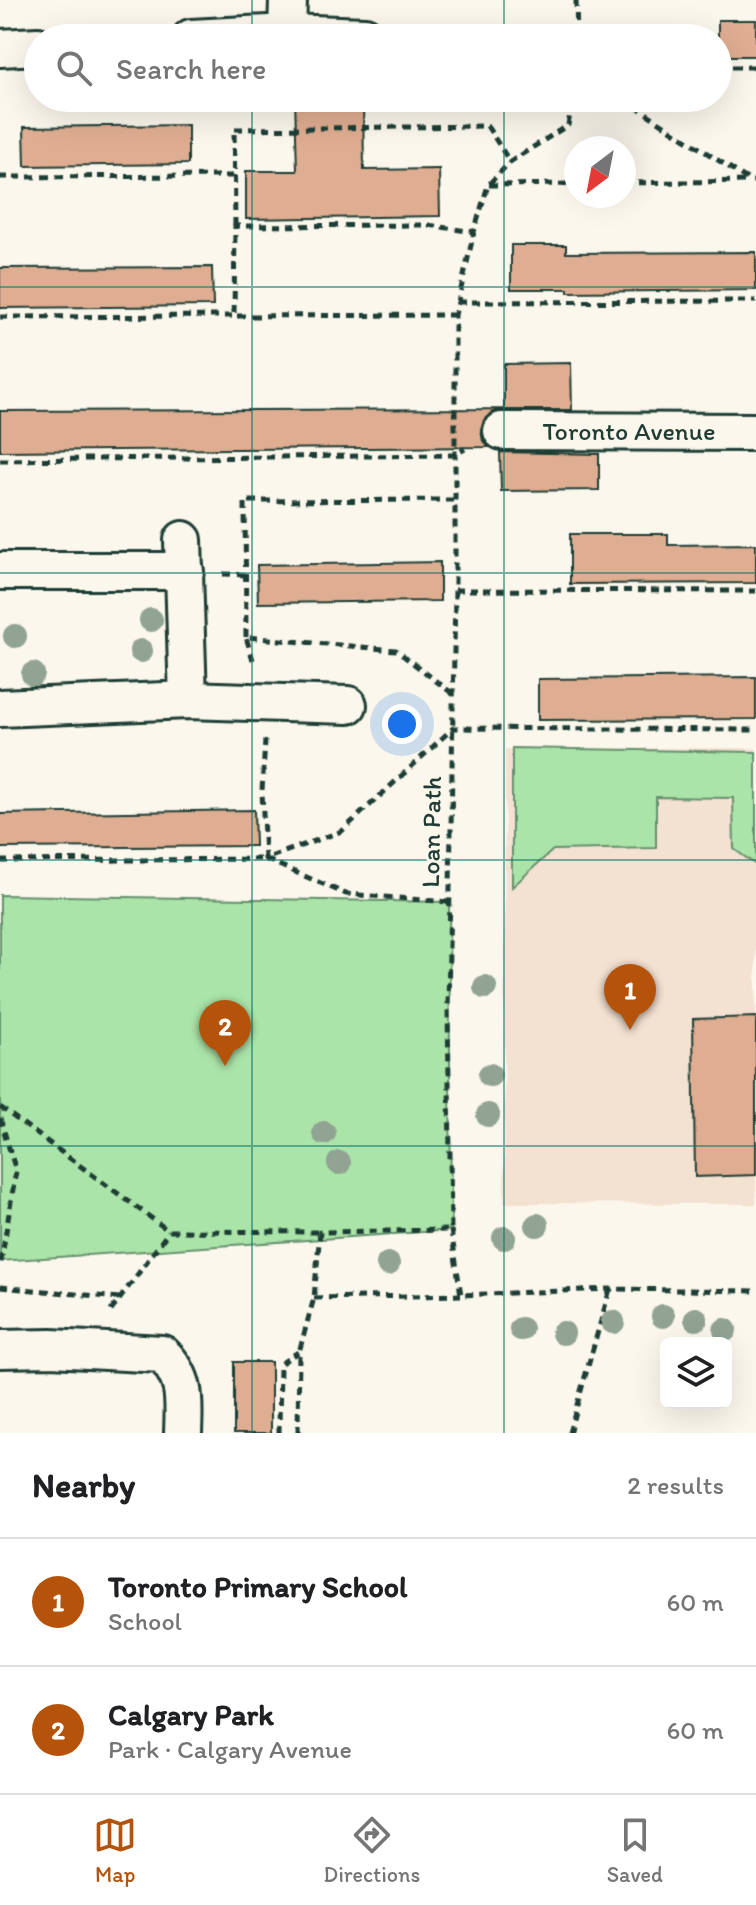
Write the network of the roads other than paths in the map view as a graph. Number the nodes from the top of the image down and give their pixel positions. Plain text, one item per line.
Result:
1 (288, 16) edge
2 (253, 24) edge
3 (319, 24) edge
4 (24, 47) edge
5 (0, 48) edge
6 (502, 431) dead end
7 (756, 432) edge
8 (0, 571) edge
9 (188, 700) junction
10 (348, 705) dead end
11 (0, 708) edge
12 (0, 1349) edge
13 (183, 1433) edge

1 - 2 street
1 - 3 street
4 - 5 street
6 - 7 street, Toronto Avenue
8 - 9 street
9 - 10 street
9 - 11 street
12 - 13 street

